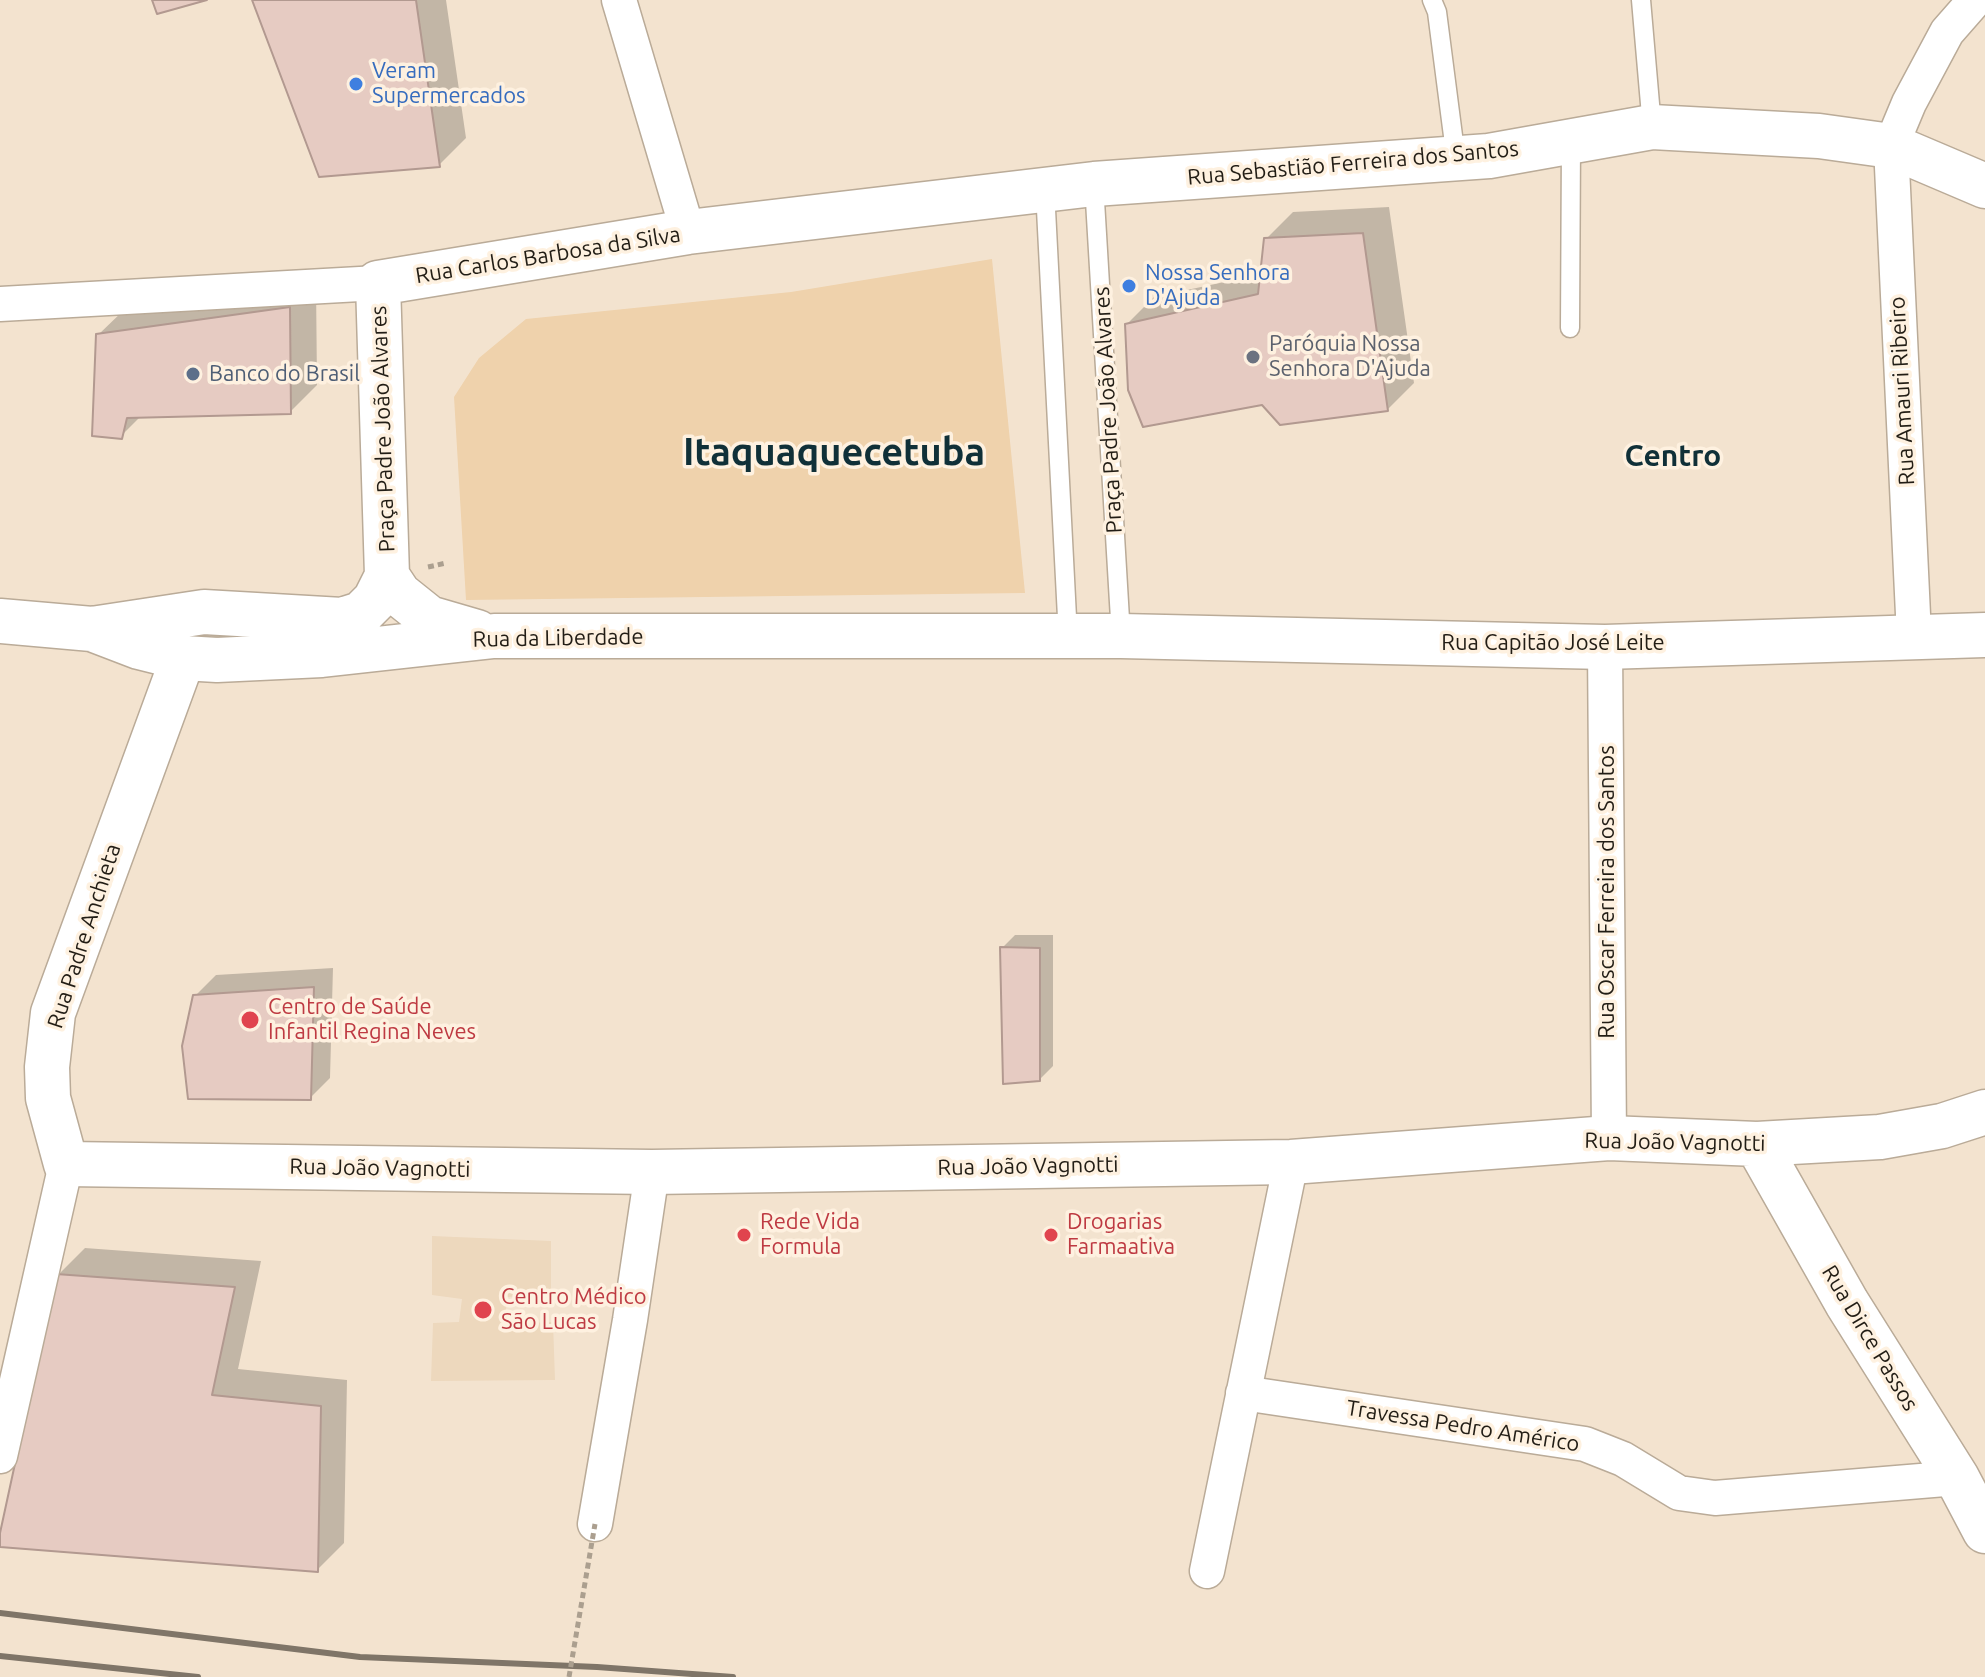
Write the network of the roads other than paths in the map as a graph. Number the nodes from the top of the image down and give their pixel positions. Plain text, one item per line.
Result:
1 (619, 0) edge
2 (1432, 0) edge
3 (1641, 0) edge
4 (1975, 0) edge
5 (1652, 127) junction
6 (1571, 141) junction
7 (1891, 146) junction
8 (1456, 159) junction
9 (1094, 184) junction
10 (1985, 186) edge
11 (1045, 190) junction
12 (688, 232) junction
13 (378, 283) junction
14 (0, 304) edge
15 (1570, 328) dead end
16 (387, 576) junction
17 (314, 619) junction
18 (0, 621) edge
19 (92, 629) junction
20 (1985, 635) edge
21 (494, 636) junction
22 (1121, 636) junction
23 (1914, 636) junction
24 (1068, 637) junction
25 (1605, 647) junction
26 (183, 658) junction
27 (1985, 1112) edge
28 (1609, 1138) junction
29 (1757, 1144) junction
30 (1291, 1162) junction
31 (66, 1164) junction
32 (652, 1172) junction
33 (12, 1346) edge
34 (1243, 1393) junction
35 (0, 1456) edge
36 (1957, 1478) junction
37 (595, 1524) road end
38 (1985, 1531) edge
39 (1207, 1571) dead end

1 - 12 street
2 - 8 lane
3 - 5 lane
4 - 7 street
5 - 6 main road, Rua Sebastião Ferreira dos Santos
5 - 7 main road, Rua Sebastião Ferreira dos Santos
6 - 8 main road, Rua Sebastião Ferreira dos Santos
6 - 15 lane
7 - 10 main road, Rua Sebastião Ferreira dos Santos
7 - 23 street, Rua Amauri Ribeiro
8 - 9 main road, Rua Sebastião Ferreira dos Santos
9 - 11 main road, Rua Carlos Barbosa da Silva
9 - 22 lane, Praça Padre João Alvares
11 - 12 main road, Rua Carlos Barbosa da Silva
11 - 24 lane
12 - 13 main road, Rua Carlos Barbosa da Silva
13 - 14 street, Rua Carlos Barbosa da Silva
13 - 16 main road, Praça Padre João Alvares
16 - 17 main road, Praça Padre João Alvares
16 - 21 main road, Praça Padre João Alvares
17 - 19 main road, Praça Padre João Alvares
17 - 26 main road
18 - 19 main road, Rua da Liberdade
19 - 26 main road, Rua da Liberdade
20 - 23 main road, Rua Capitão José Leite
21 - 24 main road, Rua da Liberdade
21 - 26 main road, Rua da Liberdade
22 - 24 main road, Rua da Liberdade
22 - 25 main road, Rua Capitão José Leite
23 - 25 main road, Rua Capitão José Leite
25 - 28 street, Rua Oscar Ferreira dos Santos
26 - 31 main road, Rua Padre Anchieta
27 - 29 main road, Rua João Vagnotti
28 - 29 main road, Rua João Vagnotti
28 - 30 main road, Rua João Vagnotti
29 - 36 main road, Rua Dirce Passos
30 - 32 main road, Rua João Vagnotti
30 - 34 street
31 - 32 main road, Rua João Vagnotti
31 - 33 street, Rua Padre Anchieta
32 - 37 street
33 - 35 street, Rua Padre Anchieta
34 - 36 street, Travessa Pedro Américo
34 - 39 street
36 - 38 main road, Rua Dirce Passos

